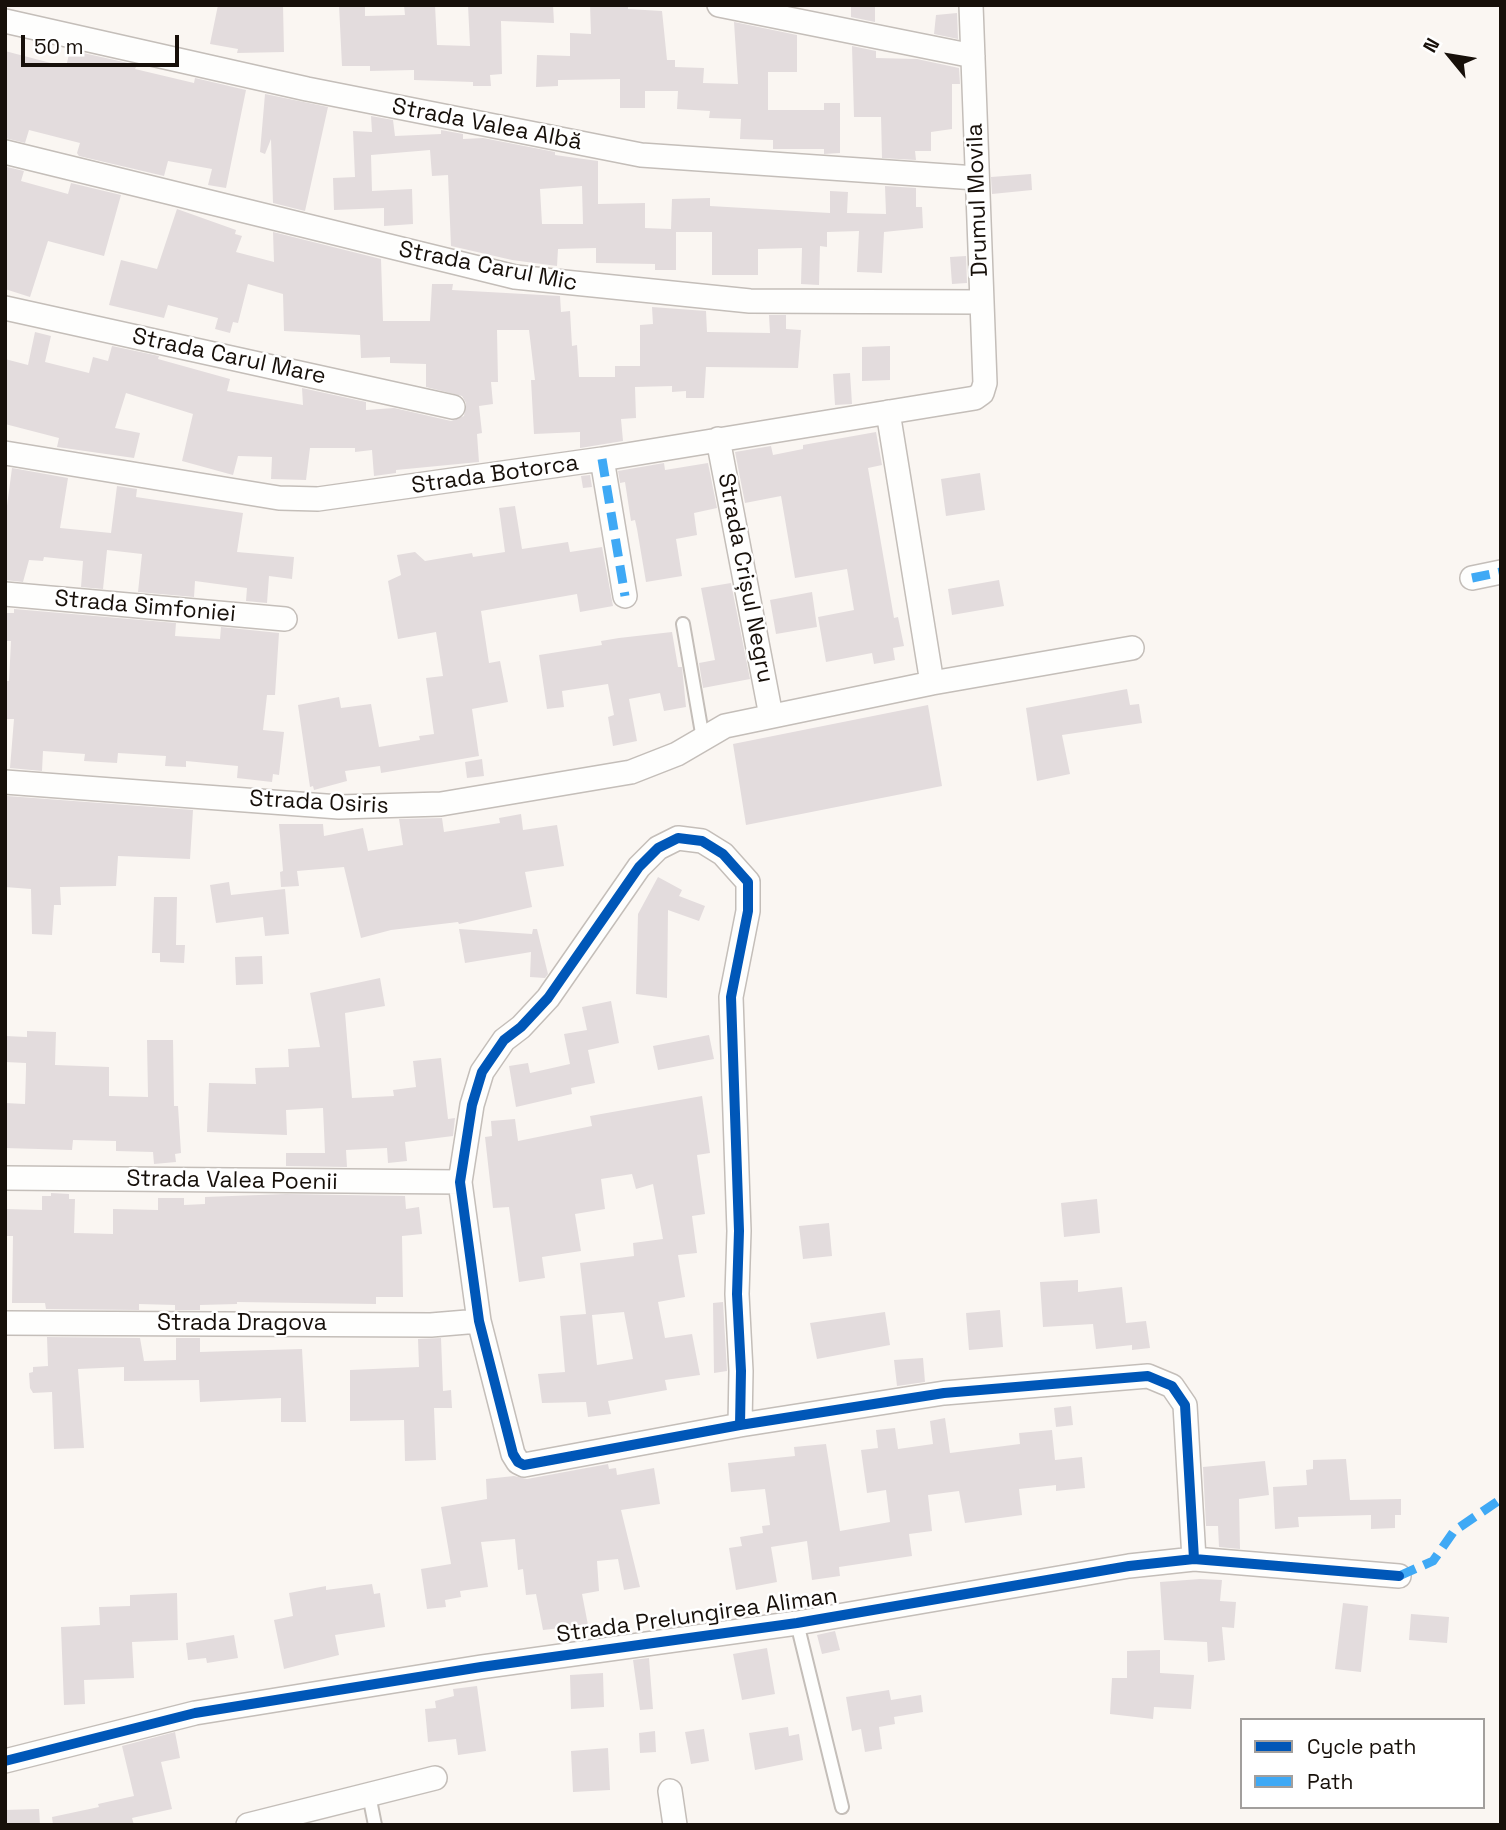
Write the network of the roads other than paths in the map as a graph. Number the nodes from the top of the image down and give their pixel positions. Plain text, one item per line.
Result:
1 (719, 5) edge
2 (971, 5) edge
3 (5, 22) edge
4 (973, 56) junction
5 (5, 152) edge
6 (976, 178) junction
7 (981, 302) junction
8 (5, 308) edge
9 (982, 393) joint
10 (453, 407) dead end
11 (888, 412) junction
12 (718, 439) junction
13 (5, 453) edge
14 (602, 459) junction
15 (1501, 572) edge
16 (1472, 578) dead end
17 (5, 594) edge
18 (625, 596) dead end
19 (285, 619) dead end
20 (683, 624) dead end
21 (1132, 648) dead end
22 (932, 683) junction
23 (771, 716) junction
24 (703, 739) junction
25 (631, 772) joint
26 (5, 782) edge
27 (5, 1178) edge
28 (460, 1182) junction
29 (479, 1321) junction
30 (5, 1322) edge
31 (740, 1425) junction
32 (1194, 1559) junction
33 (1399, 1576) dead end
34 (797, 1623) junction
35 (5, 1761) edge
36 (435, 1778) dead end
37 (670, 1791) dead end
38 (369, 1795) junction
39 (842, 1807) dead end
40 (248, 1825) edge
41 (374, 1825) edge
42 (675, 1825) edge

1 - 4 street
2 - 4 street, Drumul Movila
3 - 6 street, Strada Valea Albă
4 - 6 street, Drumul Movila
5 - 7 street, Strada Carul Mic
6 - 7 street, Drumul Movila
7 - 9 street, Drumul Movila
8 - 10 street, Strada Carul Mare
9 - 11 street, Strada Botorca
11 - 12 street, Strada Botorca
11 - 22 street
12 - 14 street, Strada Botorca
12 - 23 street, Strada Crișul Negru
13 - 14 street, Strada Botorca
14 - 18 street
15 - 16 street
17 - 19 street, Strada Simfoniei
20 - 24 lane
21 - 22 street, Strada Crișul Negru
22 - 23 street, Strada Crișul Negru
23 - 24 street, Strada Crișul Negru
24 - 25 street, Strada Crișul Negru
25 - 26 street, Strada Osiris
27 - 28 street, Strada Valea Poenii
28 - 29 street
28 - 31 street
29 - 30 street, Strada Dragova
29 - 31 street
31 - 32 street
32 - 33 street, Strada Prelungirea Aliman
32 - 34 street, Strada Prelungirea Aliman
34 - 35 street, Strada Prelungirea Aliman
34 - 39 lane
36 - 38 street
37 - 42 street
38 - 40 street
38 - 41 lane

